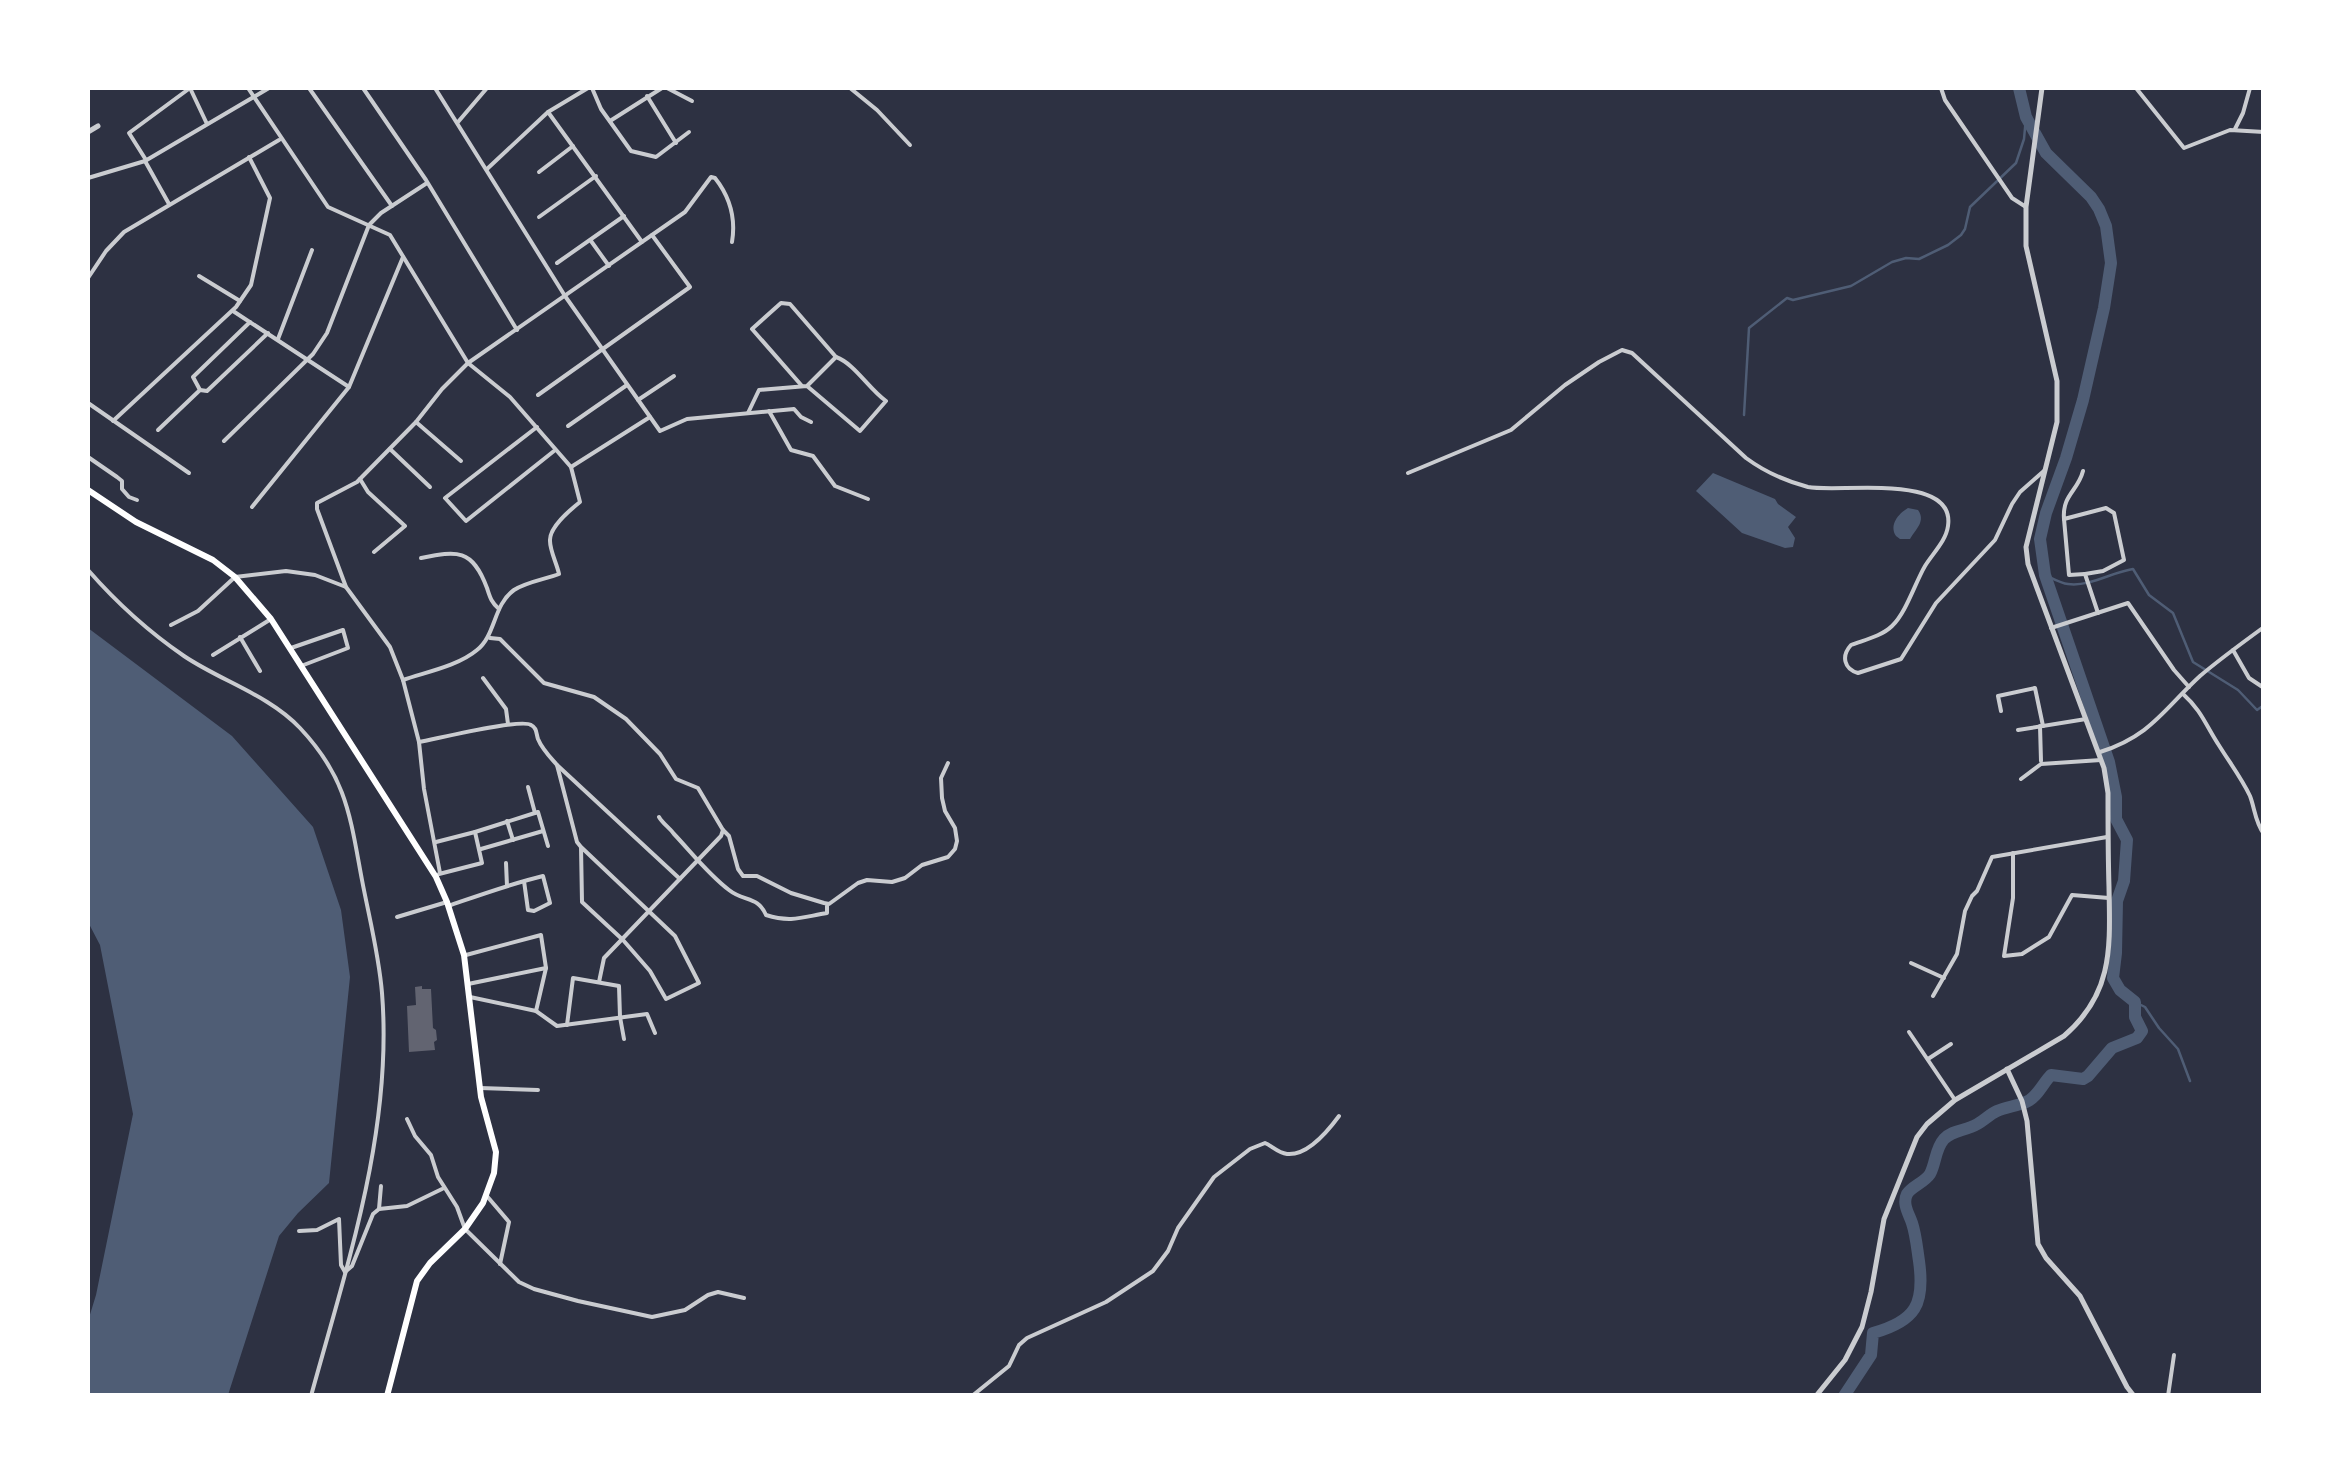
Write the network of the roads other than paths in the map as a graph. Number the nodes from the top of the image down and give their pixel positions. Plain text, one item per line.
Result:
1 (190, 88) edge
2 (248, 88) edge
3 (269, 88) edge
4 (309, 88) edge
5 (363, 88) edge
6 (436, 88) edge
7 (487, 88) edge
8 (590, 88) edge
9 (664, 88) edge
10 (850, 88) edge
11 (1941, 88) edge
12 (2042, 88) edge
13 (2136, 88) edge
14 (2250, 88) edge
15 (646, 96) junction
16 (253, 98) junction
17 (692, 101) dead end
18 (548, 112) junction
19 (610, 121) junction
20 (457, 122) junction
21 (208, 124) junction
22 (98, 126) dead end
23 (2234, 129) junction
24 (88, 132) edge
25 (689, 132) dead end
26 (2264, 132) edge
27 (281, 139) junction
28 (676, 143) junction
29 (910, 145) dead end
30 (573, 146) junction
31 (249, 157) junction
32 (145, 161) junction
33 (486, 169) junction
34 (540, 172) dead end
35 (596, 176) junction
36 (88, 178) edge
37 (427, 183) junction
38 (169, 204) junction
39 (392, 206) junction
40 (2026, 207) junction
41 (624, 216) junction
42 (540, 217) dead end
43 (369, 225) junction
44 (652, 235) junction
45 (590, 240) junction
46 (642, 242) junction
47 (732, 242) dead end
48 (312, 250) dead end
49 (402, 256) junction
50 (557, 263) dead end
51 (609, 266) junction
52 (199, 276) dead end
53 (88, 278) edge
54 (565, 296) junction
55 (240, 301) junction
56 (233, 311) junction
57 (250, 322) junction
58 (517, 330) junction
59 (268, 333) junction
60 (278, 339) junction
61 (603, 351) junction
62 (836, 357) junction
63 (308, 360) junction
64 (468, 363) junction
65 (674, 376) dead end
66 (628, 386) junction
67 (804, 386) junction
68 (349, 387) junction
69 (200, 390) junction
70 (538, 395) dead end
71 (638, 400) junction
72 (88, 403) edge
73 (769, 411) junction
74 (748, 413) junction
75 (650, 417) junction
76 (113, 421) junction
77 (416, 422) junction
78 (811, 422) dead end
79 (537, 426) junction
80 (568, 426) dead end
81 (158, 430) dead end
82 (224, 441) dead end
83 (390, 449) junction
84 (556, 449) junction
85 (88, 457) edge
86 (461, 460) dead end
87 (571, 467) junction
88 (2045, 470) junction
89 (2083, 470) dead end
90 (189, 473) dead end
91 (1408, 474) dead end
92 (360, 479) junction
93 (430, 487) dead end
94 (88, 490) edge
95 (868, 499) dead end
96 (138, 500) dead end
97 (252, 507) dead end
98 (2064, 518) junction
99 (374, 552) dead end
100 (421, 558) dead end
101 (88, 570) edge
102 (235, 576) junction
103 (2086, 579) junction
104 (346, 587) junction
105 (499, 609) junction
106 (2098, 613) junction
107 (271, 619) junction
108 (171, 625) dead end
109 (2055, 627) junction
110 (2264, 627) edge
111 (240, 638) junction
112 (488, 638) junction
113 (290, 648) junction
114 (2232, 650) junction
115 (213, 656) dead end
116 (301, 666) junction
117 (260, 671) dead end
118 (483, 678) dead end
119 (403, 680) junction
120 (2189, 687) junction
121 (2264, 688) edge
122 (2183, 694) junction
123 (2001, 711) dead end
124 (2086, 719) junction
125 (508, 724) junction
126 (2041, 726) junction
127 (2018, 730) dead end
128 (419, 742) junction
129 (2101, 755) junction
130 (948, 763) dead end
131 (2041, 764) junction
132 (557, 765) junction
133 (2021, 779) dead end
134 (528, 787) dead end
135 (536, 812) junction
136 (658, 817) dead end
137 (507, 822) junction
138 (723, 830) junction
139 (543, 831) junction
140 (475, 832) junction
141 (2264, 834) edge
142 (2108, 836) junction
143 (513, 840) junction
144 (434, 842) junction
145 (548, 846) dead end
146 (581, 847) junction
147 (479, 850) junction
148 (2013, 853) junction
149 (697, 861) junction
150 (506, 863) dead end
151 (438, 875) junction
152 (680, 879) junction
153 (524, 881) junction
154 (508, 886) junction
155 (2109, 898) junction
156 (447, 904) junction
157 (827, 904) junction
158 (649, 912) junction
159 (397, 917) dead end
160 (622, 940) junction
161 (464, 955) junction
162 (1911, 963) dead end
163 (546, 968) junction
164 (1944, 978) junction
165 (598, 982) junction
166 (468, 984) junction
167 (1933, 996) dead end
168 (470, 997) junction
169 (536, 1012) junction
170 (620, 1017) junction
171 (567, 1025) junction
172 (1910, 1032) dead end
173 (655, 1033) dead end
174 (624, 1039) dead end
175 (1950, 1044) dead end
176 (1928, 1060) junction
177 (2007, 1069) junction
178 (480, 1088) junction
179 (538, 1090) dead end
180 (1955, 1100) junction
181 (1339, 1116) dead end
182 (407, 1120) dead end
183 (381, 1186) dead end
184 (444, 1189) junction
185 (486, 1195) junction
186 (379, 1209) junction
187 (465, 1229) junction
188 (299, 1231) dead end
189 (500, 1264) junction
190 (345, 1272) junction
191 (744, 1298) dead end
192 (2174, 1355) dead end
193 (311, 1396) edge
194 (387, 1396) edge
195 (972, 1396) edge
196 (1816, 1396) edge
197 (2134, 1396) edge
198 (2168, 1396) edge

1 - 21 street
1 - 32 street
2 - 16 street
3 - 16 street
4 - 39 street
5 - 37 street
6 - 20 street
7 - 20 street
8 - 18 street
8 - 19 street
9 - 15 street
9 - 17 street
10 - 29 street
11 - 40 street
12 - 40 street
13 - 23 street
14 - 23 street
15 - 19 street
15 - 28 street
16 - 21 street
16 - 27 street
18 - 30 street
18 - 33 street
19 - 28 street
20 - 33 street
21 - 32 street
22 - 24 street
23 - 26 street
25 - 28 street
27 - 31 street
27 - 43 street
30 - 34 street
30 - 35 street
31 - 38 street
31 - 55 street
32 - 36 street
32 - 38 street
33 - 54 street
35 - 41 street
35 - 42 street
37 - 39 street
37 - 58 street
38 - 53 street
39 - 43 street
40 - 88 street
41 - 45 street
41 - 46 street
43 - 49 street
43 - 63 street
44 - 46 street
44 - 47 street
44 - 61 street
45 - 50 street
45 - 51 street
46 - 51 street
48 - 60 street
49 - 64 street
49 - 68 street
51 - 54 street
52 - 55 street
54 - 58 street
54 - 61 street
55 - 56 street
56 - 57 street
56 - 76 street
57 - 59 street
57 - 69 street
58 - 64 street
59 - 60 street
59 - 69 street
60 - 63 street
61 - 66 street
61 - 70 street
62 - 67 street
62 - 67 street
62 - 67 street
63 - 68 street
63 - 82 street
64 - 77 street
64 - 79 street
65 - 71 street
66 - 71 street
66 - 80 street
67 - 74 street
68 - 97 street
69 - 81 street
71 - 75 street
72 - 76 street
73 - 74 street
73 - 78 street
73 - 95 street
74 - 75 street
75 - 87 street
76 - 90 street
77 - 83 street
77 - 86 street
79 - 84 street
79 - 84 street
83 - 92 street
83 - 93 street
84 - 87 street
85 - 96 street
87 - 105 street
88 - 91 street
88 - 109 street
89 - 98 street
92 - 99 street
92 - 104 street
94 - 102 main road
98 - 103 street
98 - 103 street
100 - 105 street
101 - 190 street
102 - 104 street
102 - 107 main road
102 - 108 street
103 - 106 street
104 - 119 street
105 - 112 street
106 - 109 street
106 - 120 street
107 - 111 street
107 - 113 main road
109 - 124 street
110 - 114 street
111 - 115 street
111 - 117 street
112 - 119 street
112 - 138 street
113 - 116 main road
113 - 116 street
114 - 120 street
114 - 121 street
116 - 151 main road
118 - 125 street
119 - 128 street
120 - 122 street
122 - 129 street
122 - 141 street
123 - 126 street
124 - 126 street
124 - 129 street
125 - 128 street
125 - 132 street
126 - 127 street
126 - 131 street
128 - 144 street
129 - 131 street
129 - 142 street
130 - 157 street
131 - 133 street
132 - 146 street
132 - 152 street
134 - 135 street
135 - 137 street
135 - 139 street
136 - 149 street
137 - 140 street
137 - 143 street
138 - 149 street
138 - 157 street
139 - 143 street
139 - 145 street
140 - 144 street
140 - 147 street
142 - 148 street
142 - 155 street
143 - 147 street
144 - 151 street
146 - 158 street
146 - 160 street
147 - 151 street
148 - 155 street
148 - 164 street
149 - 152 street
149 - 157 street
150 - 154 street
151 - 156 main road
152 - 158 street
153 - 153 street
153 - 154 street
154 - 156 street
155 - 177 street
156 - 159 street
156 - 161 main road
158 - 160 street
158 - 160 street
160 - 165 street
161 - 163 street
161 - 166 main road
162 - 164 street
163 - 166 street
163 - 169 street
164 - 167 street
165 - 170 street
165 - 171 street
166 - 168 main road
168 - 169 street
168 - 178 main road
169 - 171 street
170 - 171 street
170 - 173 street
170 - 174 street
172 - 176 street
175 - 176 street
176 - 180 street
177 - 180 street
177 - 197 street
178 - 179 street
178 - 185 main road
180 - 196 street
181 - 195 street
182 - 184 street
183 - 186 street
184 - 186 street
184 - 187 street
185 - 187 main road
185 - 189 street
186 - 190 street
187 - 189 street
187 - 194 main road
188 - 190 street
189 - 191 street
190 - 193 street
192 - 198 street

